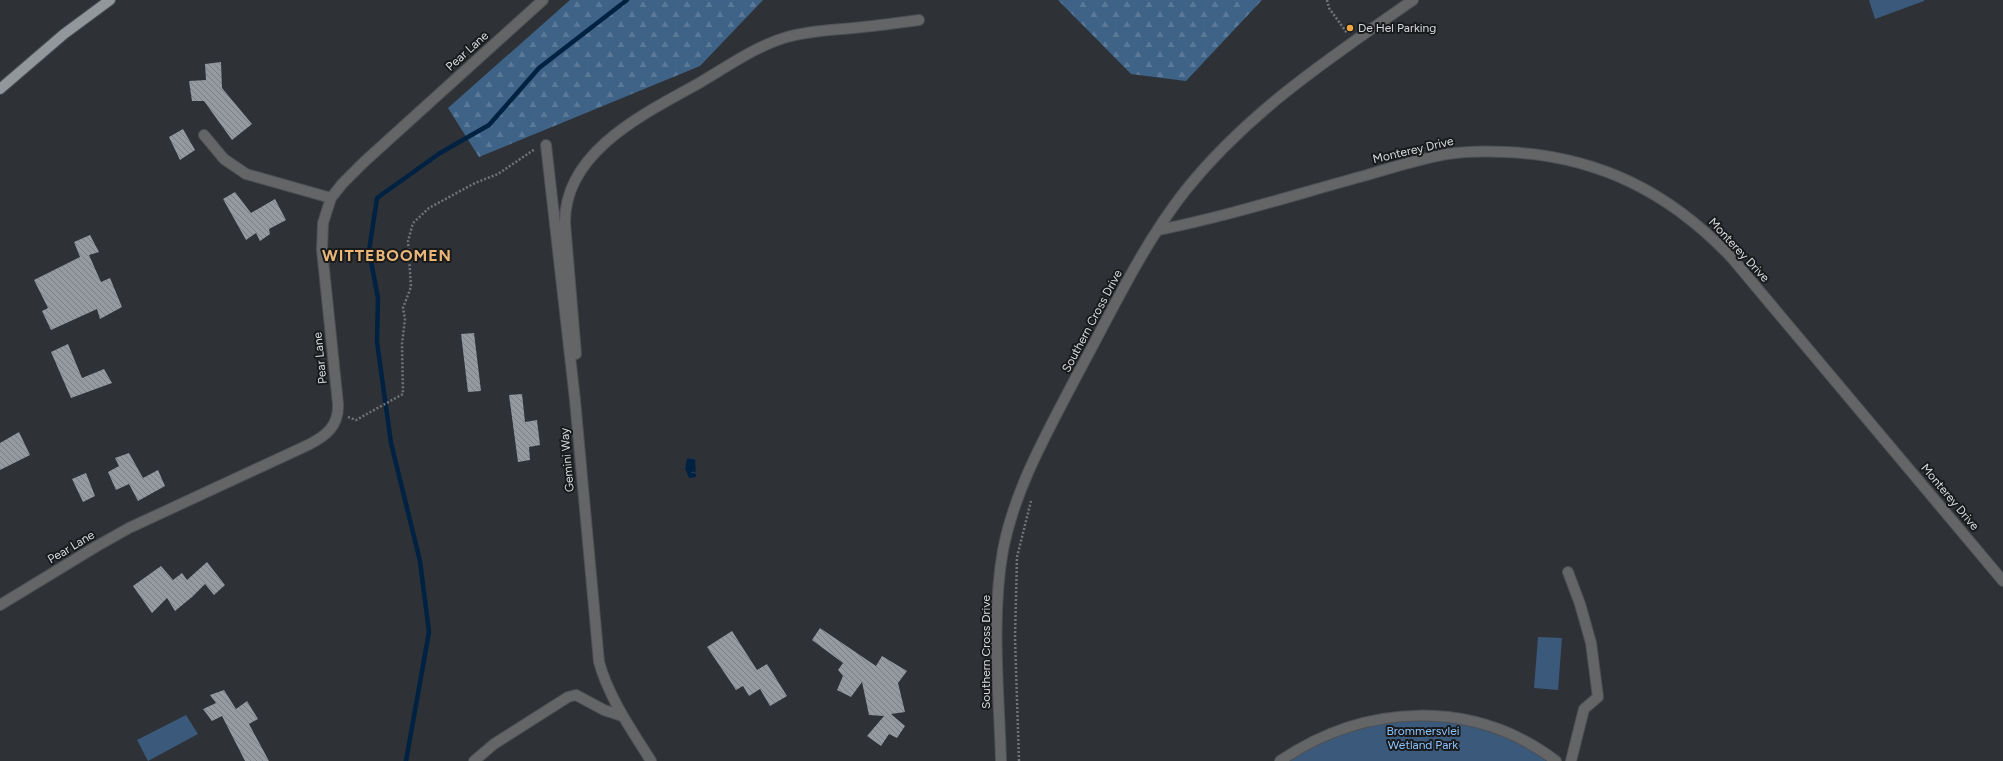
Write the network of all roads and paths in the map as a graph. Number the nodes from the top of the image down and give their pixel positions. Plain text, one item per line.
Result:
1 (110, 0) edge
2 (543, 0) edge
3 (1327, 0) edge
4 (1413, 0) edge
5 (919, 20) dead end
6 (1353, 42) junction
7 (0, 89) edge
8 (204, 136) dead end
9 (547, 149) joint
10 (332, 198) junction
11 (1158, 230) junction
12 (575, 400) junction
13 (338, 413) junction
14 (1033, 495) dead end
15 (1568, 572) dead end
16 (2003, 581) edge
17 (0, 604) edge
18 (622, 716) junction
19 (474, 761) edge
20 (651, 761) edge
21 (1001, 761) edge
22 (1019, 761) edge
23 (1280, 761) edge
24 (1556, 761) edge
25 (1571, 761) edge

1 - 7 main road
2 - 10 street, Pear Lane
3 - 6 path
4 - 6 street, Southern Cross Drive
5 - 12 street
6 - 11 street, Southern Cross Drive
8 - 10 street
9 - 12 street, Gemini Way
9 - 13 path
10 - 13 street, Pear Lane
11 - 16 street, Monterey Drive
11 - 21 street, Southern Cross Drive
12 - 18 street, Gemini Way
13 - 17 street, Pear Lane
14 - 22 path
15 - 25 street
18 - 19 street
18 - 20 street, Gemini Way
23 - 24 street

